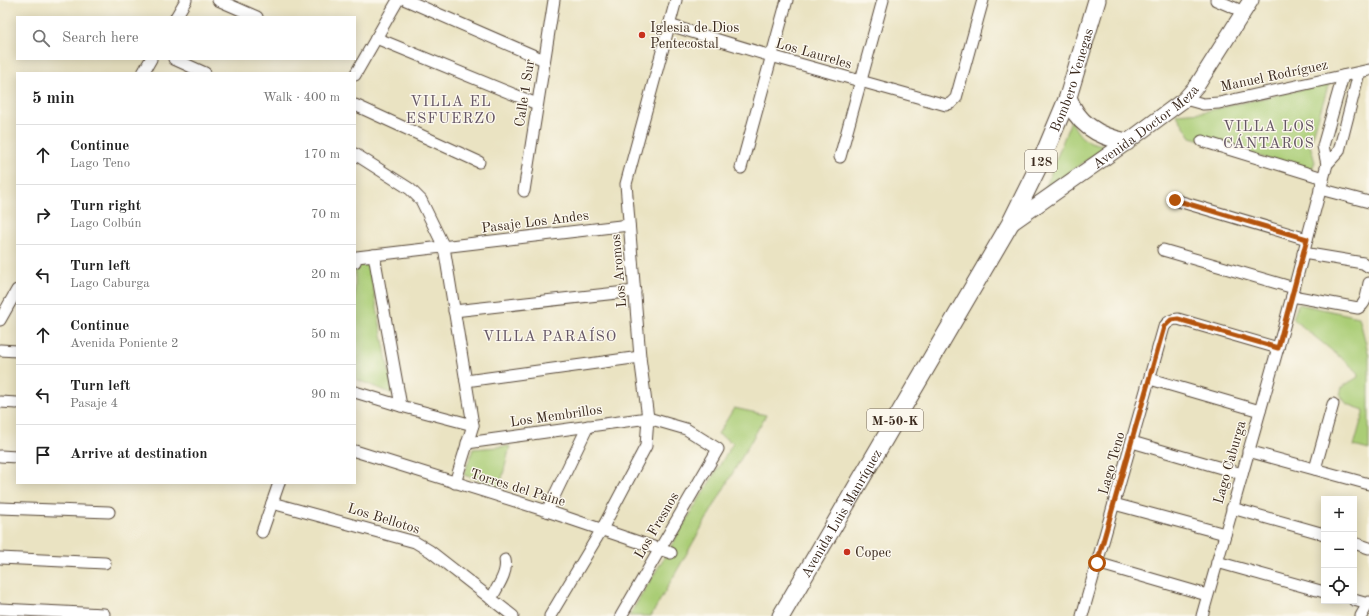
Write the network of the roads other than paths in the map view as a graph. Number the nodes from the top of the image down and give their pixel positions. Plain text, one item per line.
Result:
1 (186, 0) edge
2 (218, 0) edge
3 (398, 0) edge
4 (406, 0) edge
5 (554, 0) edge
6 (676, 0) edge
7 (787, 0) edge
8 (883, 0) edge
9 (984, 0) edge
10 (1097, 0) edge
11 (1216, 0) edge
12 (1248, 6) edge
13 (177, 16) edge
14 (255, 16) edge
15 (669, 25) junction
16 (376, 38) junction
17 (771, 56) junction
18 (150, 60) edge
19 (176, 60) edge
20 (544, 60) junction
21 (358, 61) edge
22 (1364, 71) edge
23 (144, 72) edge
24 (203, 72) edge
25 (356, 72) edge
26 (1343, 76) junction
27 (861, 82) junction
28 (1068, 97) junction
29 (1185, 99) junction
30 (538, 104) junction
31 (356, 105) edge
32 (1202, 141) dead end
33 (1127, 142) junction
34 (356, 155) edge
35 (840, 158) dead end
36 (479, 162) dead end
37 (1327, 164) junction
38 (741, 168) dead end
39 (1323, 178) junction
40 (1320, 189) junction
41 (524, 191) dead end
42 (1175, 200) dead end
43 (1369, 202) edge
44 (1010, 224) junction
45 (629, 225) junction
46 (1307, 239) junction
47 (444, 247) junction
48 (1163, 250) dead end
49 (1303, 252) junction
50 (374, 255) junction
51 (356, 260) edge
52 (1369, 266) edge
53 (1369, 283) edge
54 (635, 291) junction
55 (1293, 292) junction
56 (15, 296) edge
57 (0, 299) edge
58 (454, 311) junction
59 (0, 320) edge
60 (1278, 348) junction
61 (0, 350) edge
62 (16, 351) edge
63 (640, 357) junction
64 (1150, 379) junction
65 (466, 381) junction
66 (356, 392) edge
67 (0, 402) edge
68 (16, 403) edge
69 (1333, 404) dead end
70 (401, 406) junction
71 (1260, 411) junction
72 (648, 418) junction
73 (473, 424) junction
74 (588, 426) junction
75 (1132, 442) junction
76 (467, 443) junction
77 (356, 451) edge
78 (1248, 451) junction
79 (0, 456) edge
80 (16, 457) edge
81 (1315, 469) junction
82 (1242, 474) junction
83 (455, 483) junction
84 (279, 484) edge
85 (1369, 484) edge
86 (272, 503) junction
87 (1114, 504) junction
88 (0, 508) edge
89 (1232, 508) junction
90 (547, 511) junction
91 (109, 512) dead end
92 (602, 529) junction
93 (262, 532) dead end
94 (1321, 533) edge
95 (1225, 534) junction
96 (1357, 544) edge
97 (1369, 548) edge
98 (659, 550) junction
99 (671, 553) dead end
100 (0, 558) edge
101 (505, 560) dead end
102 (1217, 562) junction
103 (105, 563) dead end
104 (1097, 563) junction
105 (1321, 591) edge
106 (1207, 595) junction
107 (491, 599) junction
108 (1357, 601) edge
109 (1368, 603) edge
110 (0, 609) edge
111 (104, 614) dead end
112 (1205, 615) edge
113 (513, 616) edge
114 (550, 616) edge
115 (621, 616) edge
116 (781, 616) edge
117 (1082, 616) edge
118 (1361, 616) edge

1 - 13 street
2 - 14 street
3 - 16 street
4 - 20 street
5 - 20 street, Calle 1 Sur
6 - 15 street, Los Aromos
7 - 17 street
8 - 27 street
9 - 27 street, Los Laureles
10 - 28 main road, Bombero Venegas / 128
11 - 12 street
12 - 29 main road, Avenida Doctor Meza
15 - 17 street, Los Laureles
15 - 45 street, Los Aromos
16 - 21 street
16 - 30 street
17 - 27 street, Los Laureles
17 - 38 street
18 - 23 street
19 - 24 street
20 - 30 street, Calle 1 Sur
21 - 25 street
22 - 26 street, Manuel Rodríguez
22 - 37 street
26 - 29 street, Manuel Rodríguez
26 - 37 street
27 - 35 street
28 - 33 main road
28 - 44 main road, Bombero Venegas / 128
29 - 33 main road, Avenida Doctor Meza
30 - 41 street, Calle 1 Sur
31 - 36 street
32 - 39 street
33 - 44 main road, Avenida Doctor Meza
34 - 47 street
37 - 39 street, Lago Caburga
39 - 40 street, Lago Caburga
40 - 43 street
40 - 46 street, Lago Caburga
42 - 46 street
44 - 116 main road, Avenida Luis Manríquez / M-50-K
45 - 47 street, Pasaje Los Andes
45 - 54 street, Los Aromos
46 - 49 street, Lago Caburga
47 - 50 street, Pasaje Los Andes
47 - 58 street
48 - 55 street
49 - 52 street
49 - 55 street, Lago Caburga
50 - 51 street, Pasaje Los Andes
50 - 70 street
53 - 55 street
54 - 58 street
54 - 63 street, Los Aromos
55 - 60 street, Lago Caburga
56 - 57 street
56 - 59 street
58 - 65 street
60 - 64 street, Lago Teno
60 - 71 street, Lago Caburga
61 - 62 street
63 - 65 street
63 - 72 street, Los Aromos
64 - 71 street
64 - 75 street, Lago Teno
65 - 73 street
66 - 70 street
67 - 68 street
69 - 81 street
70 - 73 street
71 - 78 street, Lago Caburga
72 - 74 street, Los Membrillos
72 - 92 street, Los Aromos
72 - 98 street, Los Fresnos
73 - 76 street
74 - 76 street, Los Membrillos
74 - 90 street
75 - 82 street
75 - 87 street, Lago Teno
76 - 83 street
77 - 83 street, Torres del Paine
78 - 81 street
78 - 82 street, Lago Caburga
79 - 80 street
81 - 85 street
82 - 89 street, Lago Caburga
83 - 90 street, Torres del Paine
84 - 86 street
86 - 93 street
86 - 107 street, Los Bellotos
87 - 95 street
87 - 104 street, Lago Teno
88 - 91 street
89 - 94 street
89 - 95 street, Lago Caburga
90 - 92 street, Torres del Paine
92 - 98 street, Torres del Paine
92 - 114 street, Los Aromos
95 - 102 street, Lago Caburga
96 - 97 street
98 - 99 street, Torres del Paine
98 - 115 street, Los Fresnos
100 - 103 street
101 - 107 street
102 - 105 street
102 - 106 street, Lago Caburga
104 - 106 street
104 - 117 street, Lago Teno
106 - 112 street, Lago Caburga
107 - 113 street, Los Bellotos
108 - 109 street
109 - 118 street
110 - 111 street

